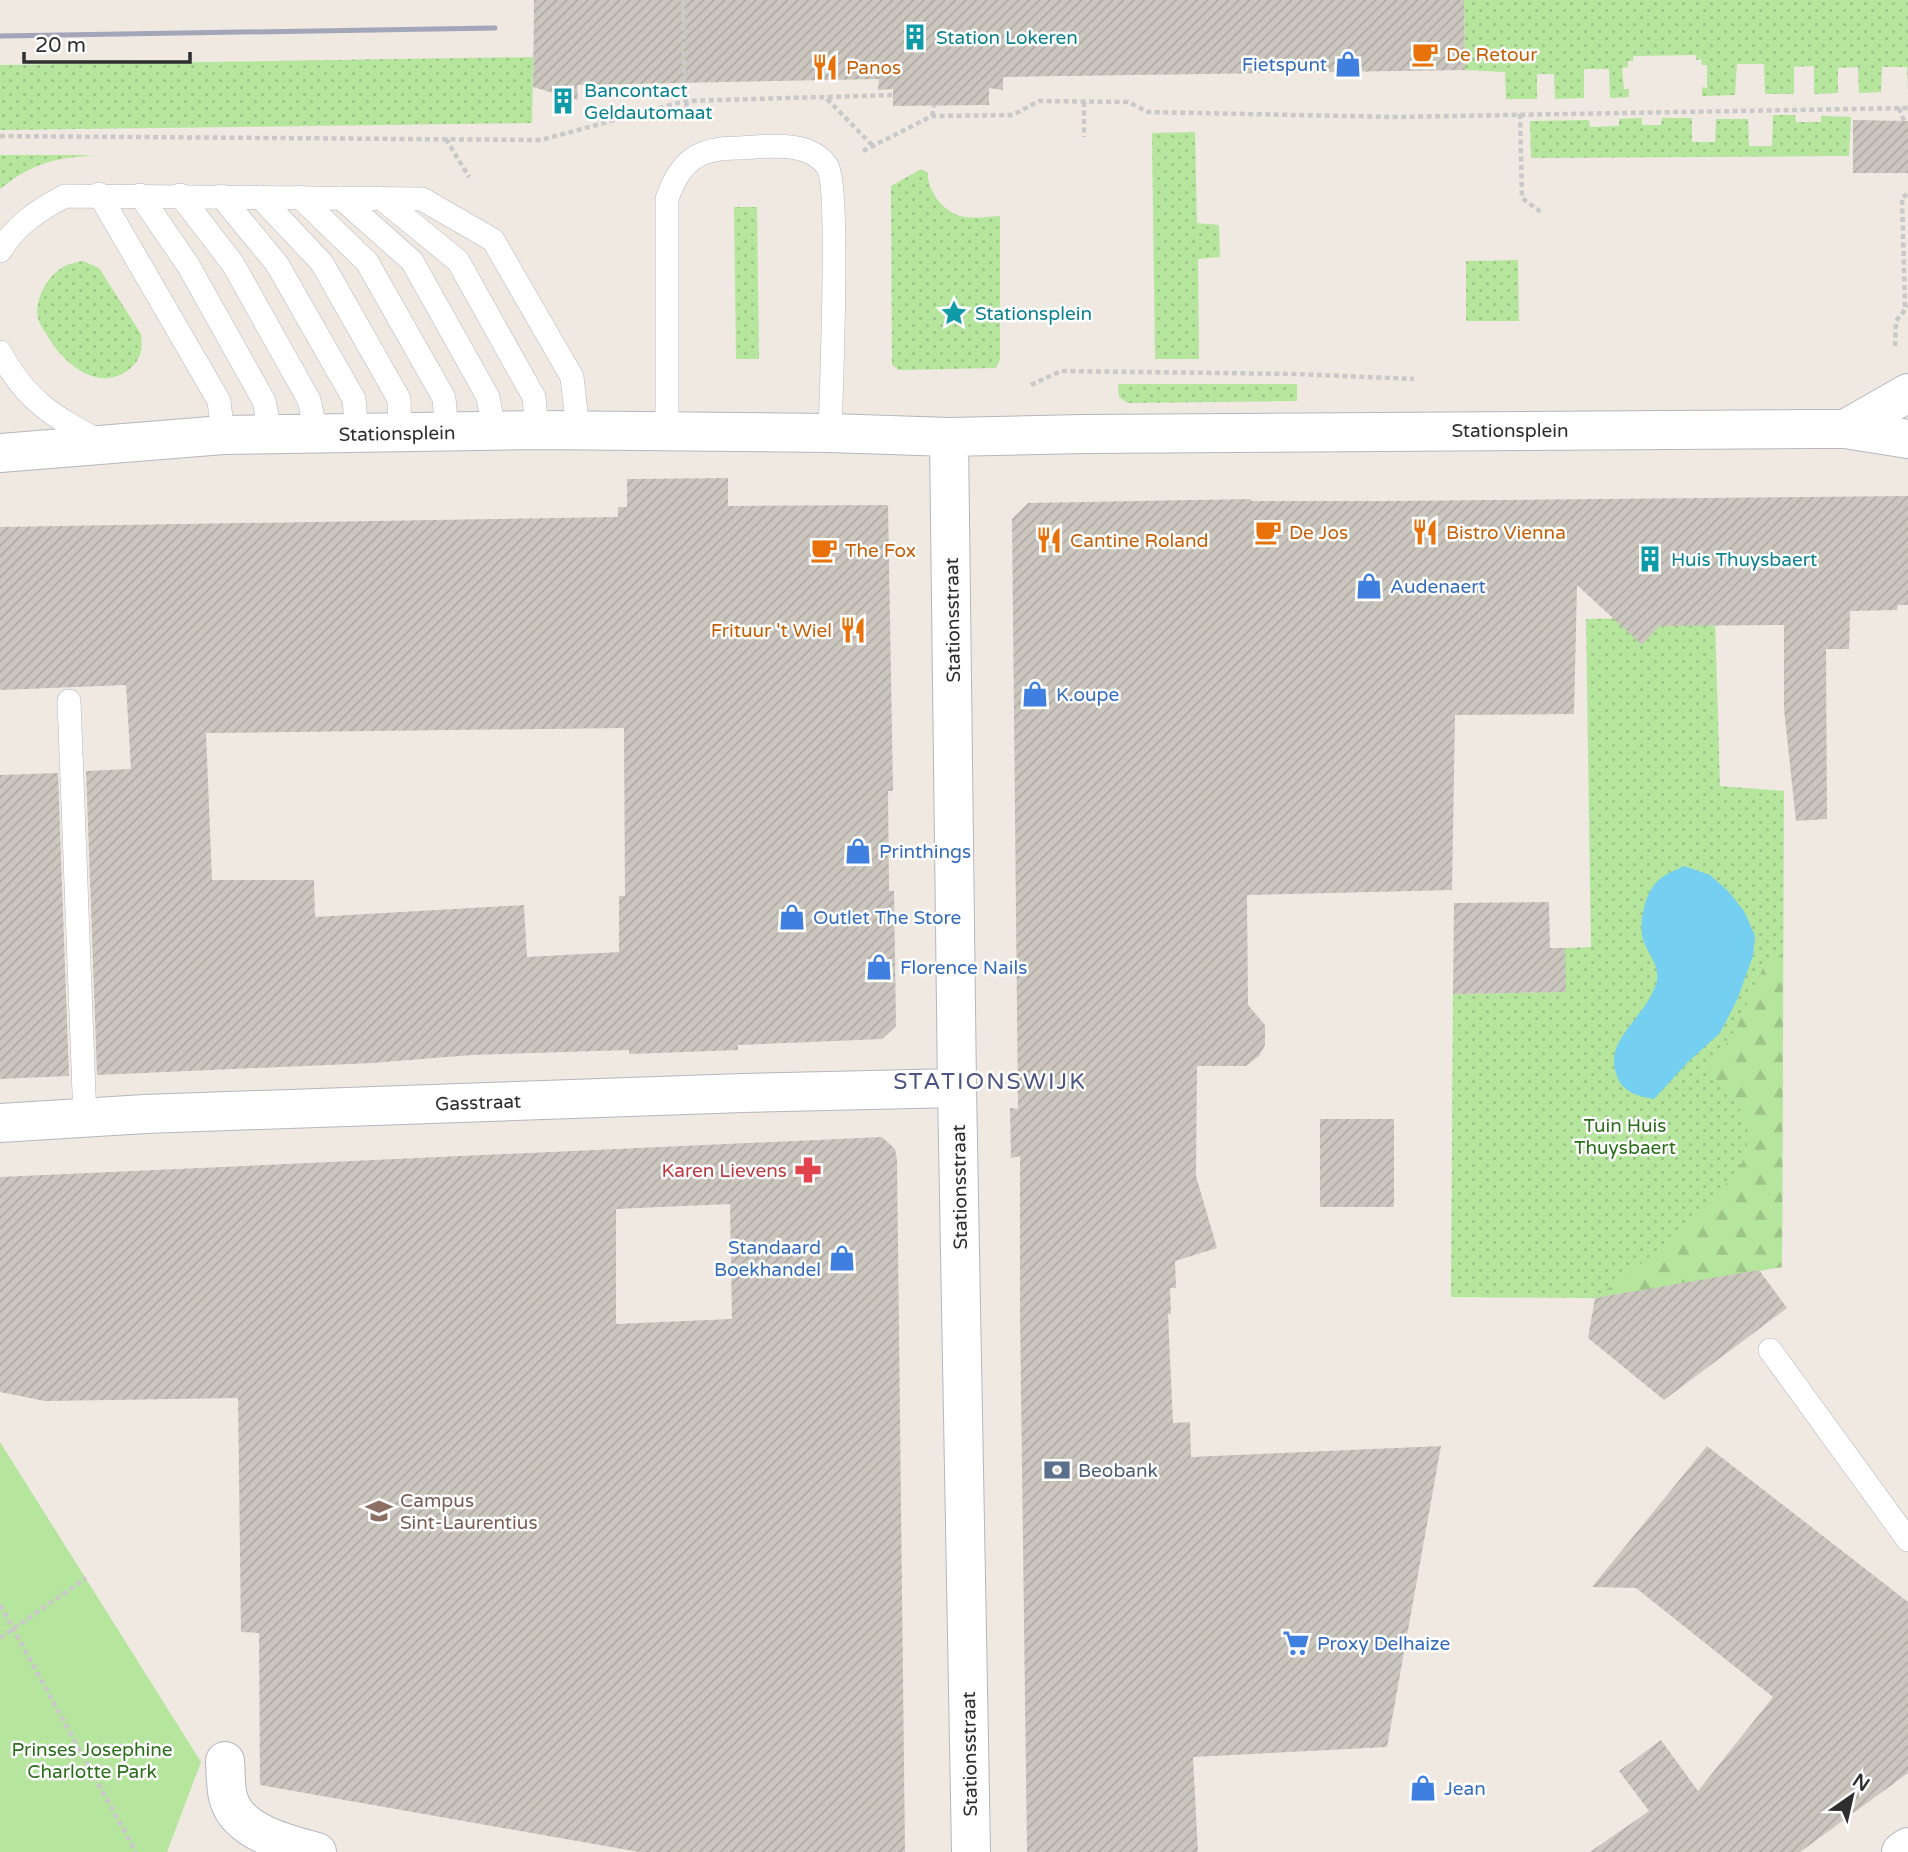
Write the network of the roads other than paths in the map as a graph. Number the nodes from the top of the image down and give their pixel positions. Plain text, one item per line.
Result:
1 (99, 194) junction
2 (140, 195) junction
3 (180, 195) junction
4 (220, 196) junction
5 (260, 197) junction
6 (300, 197) junction
7 (341, 198) junction
8 (381, 198) junction
9 (0, 251) edge
10 (0, 352) edge
11 (1908, 393) edge
12 (1844, 429) junction
13 (537, 430) junction
14 (578, 430) junction
15 (667, 430) junction
16 (494, 431) junction
17 (447, 432) junction
18 (400, 433) junction
19 (830, 433) junction
20 (357, 434) junction
21 (223, 435) junction
22 (271, 435) junction
23 (317, 435) junction
24 (949, 437) junction
25 (1908, 439) edge
26 (105, 445) junction
27 (0, 453) edge
28 (69, 701) dead end
29 (957, 1088) junction
30 (85, 1119) junction
31 (0, 1123) edge
32 (1770, 1350) dead end
33 (1908, 1540) edge
34 (225, 1761) dead end
35 (1908, 1847) edge
36 (317, 1852) edge
37 (971, 1852) edge
38 (1901, 1852) edge

1 - 2 lane
1 - 9 lane
1 - 21 lane
2 - 3 lane
2 - 22 lane
3 - 4 lane
3 - 23 lane
4 - 5 lane
4 - 20 lane
5 - 6 lane
5 - 18 lane
6 - 7 lane
6 - 17 lane
7 - 8 lane
7 - 16 lane
8 - 13 lane
8 - 14 lane
10 - 26 lane
11 - 12 street, Stationsplein
12 - 24 street, Stationsplein
12 - 25 street, Stationsplein
13 - 14 street, Stationsplein
13 - 16 street, Stationsplein
14 - 15 street, Stationsplein
15 - 19 street, Stationsplein
15 - 19 lane
16 - 17 street, Stationsplein
17 - 18 street, Stationsplein
18 - 20 street, Stationsplein
19 - 24 street, Stationsplein
20 - 23 street, Stationsplein
21 - 22 street, Stationsplein
21 - 26 street, Stationsplein
22 - 23 street, Stationsplein
24 - 29 street, Stationsstraat
26 - 27 street, Stationsplein
28 - 30 lane
29 - 30 street, Gasstraat
29 - 37 street, Stationsstraat
30 - 31 street, Gasstraat
32 - 33 lane
34 - 36 street
35 - 38 street

